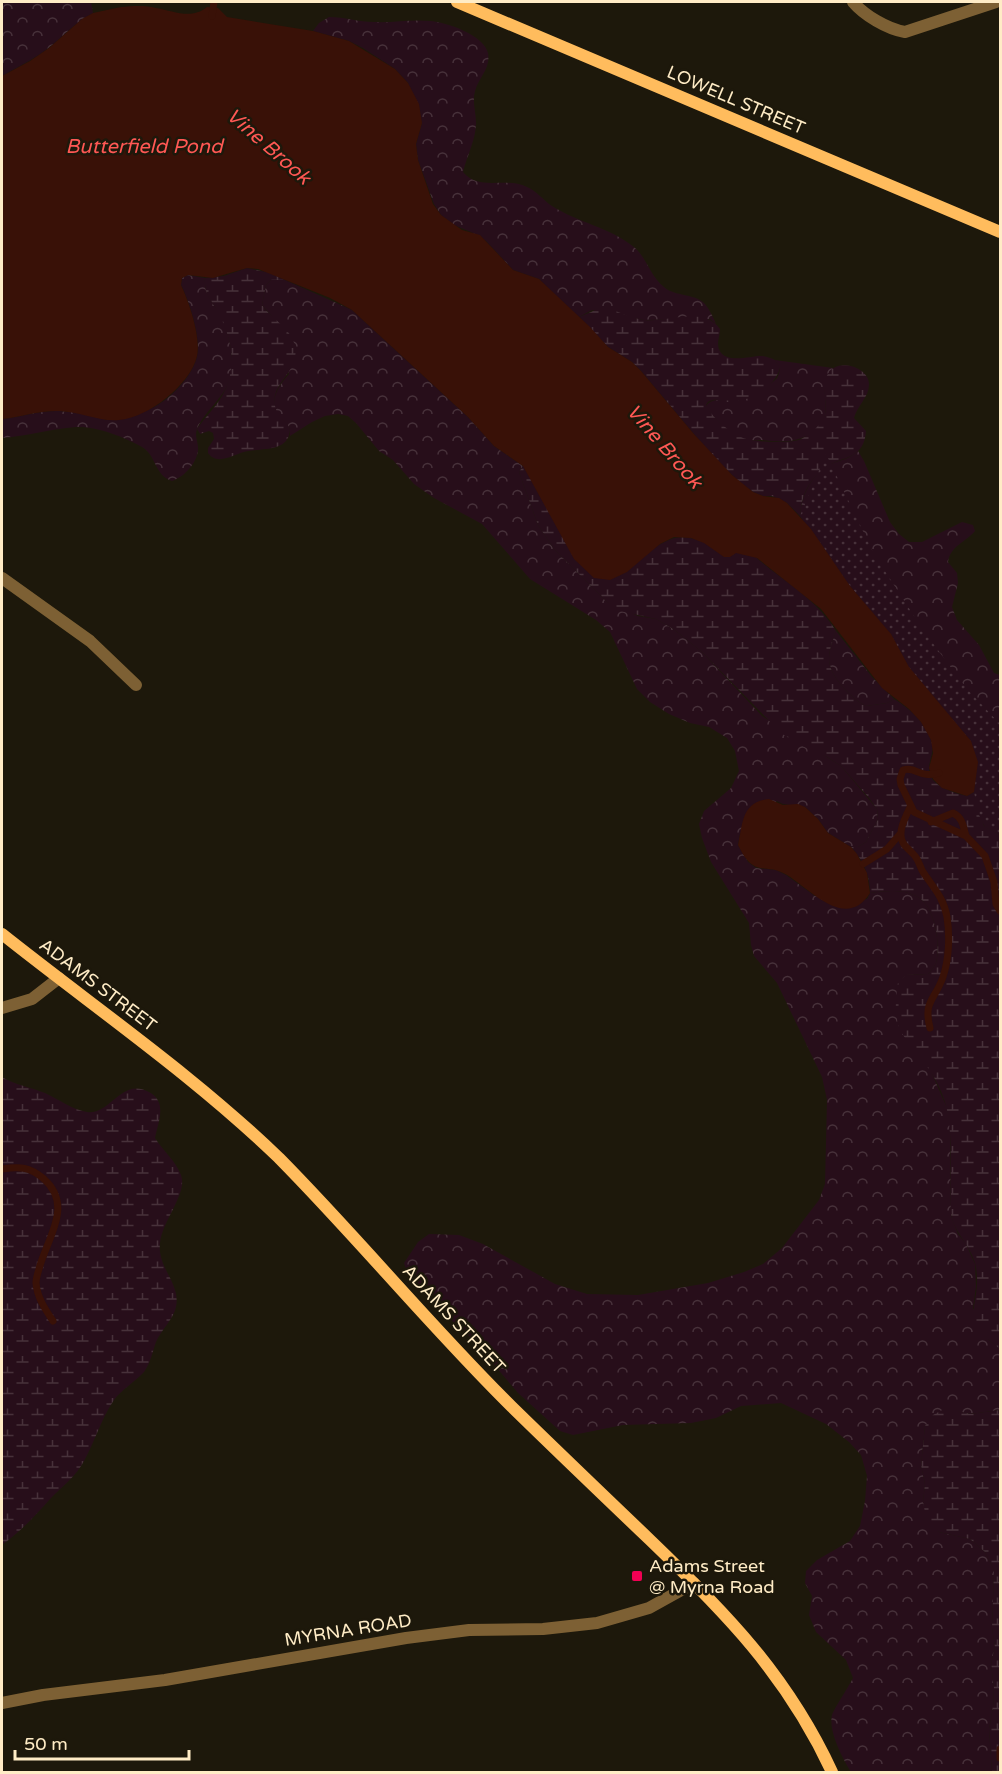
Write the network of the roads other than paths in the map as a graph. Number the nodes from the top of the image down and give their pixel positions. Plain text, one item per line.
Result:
1 (457, 2) edge
2 (853, 2) edge
3 (996, 2) edge
4 (1000, 232) edge
5 (2, 578) edge
6 (136, 685) dead end
7 (2, 934) edge
8 (59, 978) junction
9 (2, 1008) edge
10 (694, 1583) junction
11 (2, 1703) edge
12 (832, 1773) edge

1 - 4 main road, LOWELL STREET
2 - 3 street
5 - 6 street
7 - 8 main road, ADAMS STREET
8 - 9 street
8 - 10 main road, ADAMS STREET
10 - 11 street, MYRNA ROAD
10 - 12 main road, ADAMS STREET

